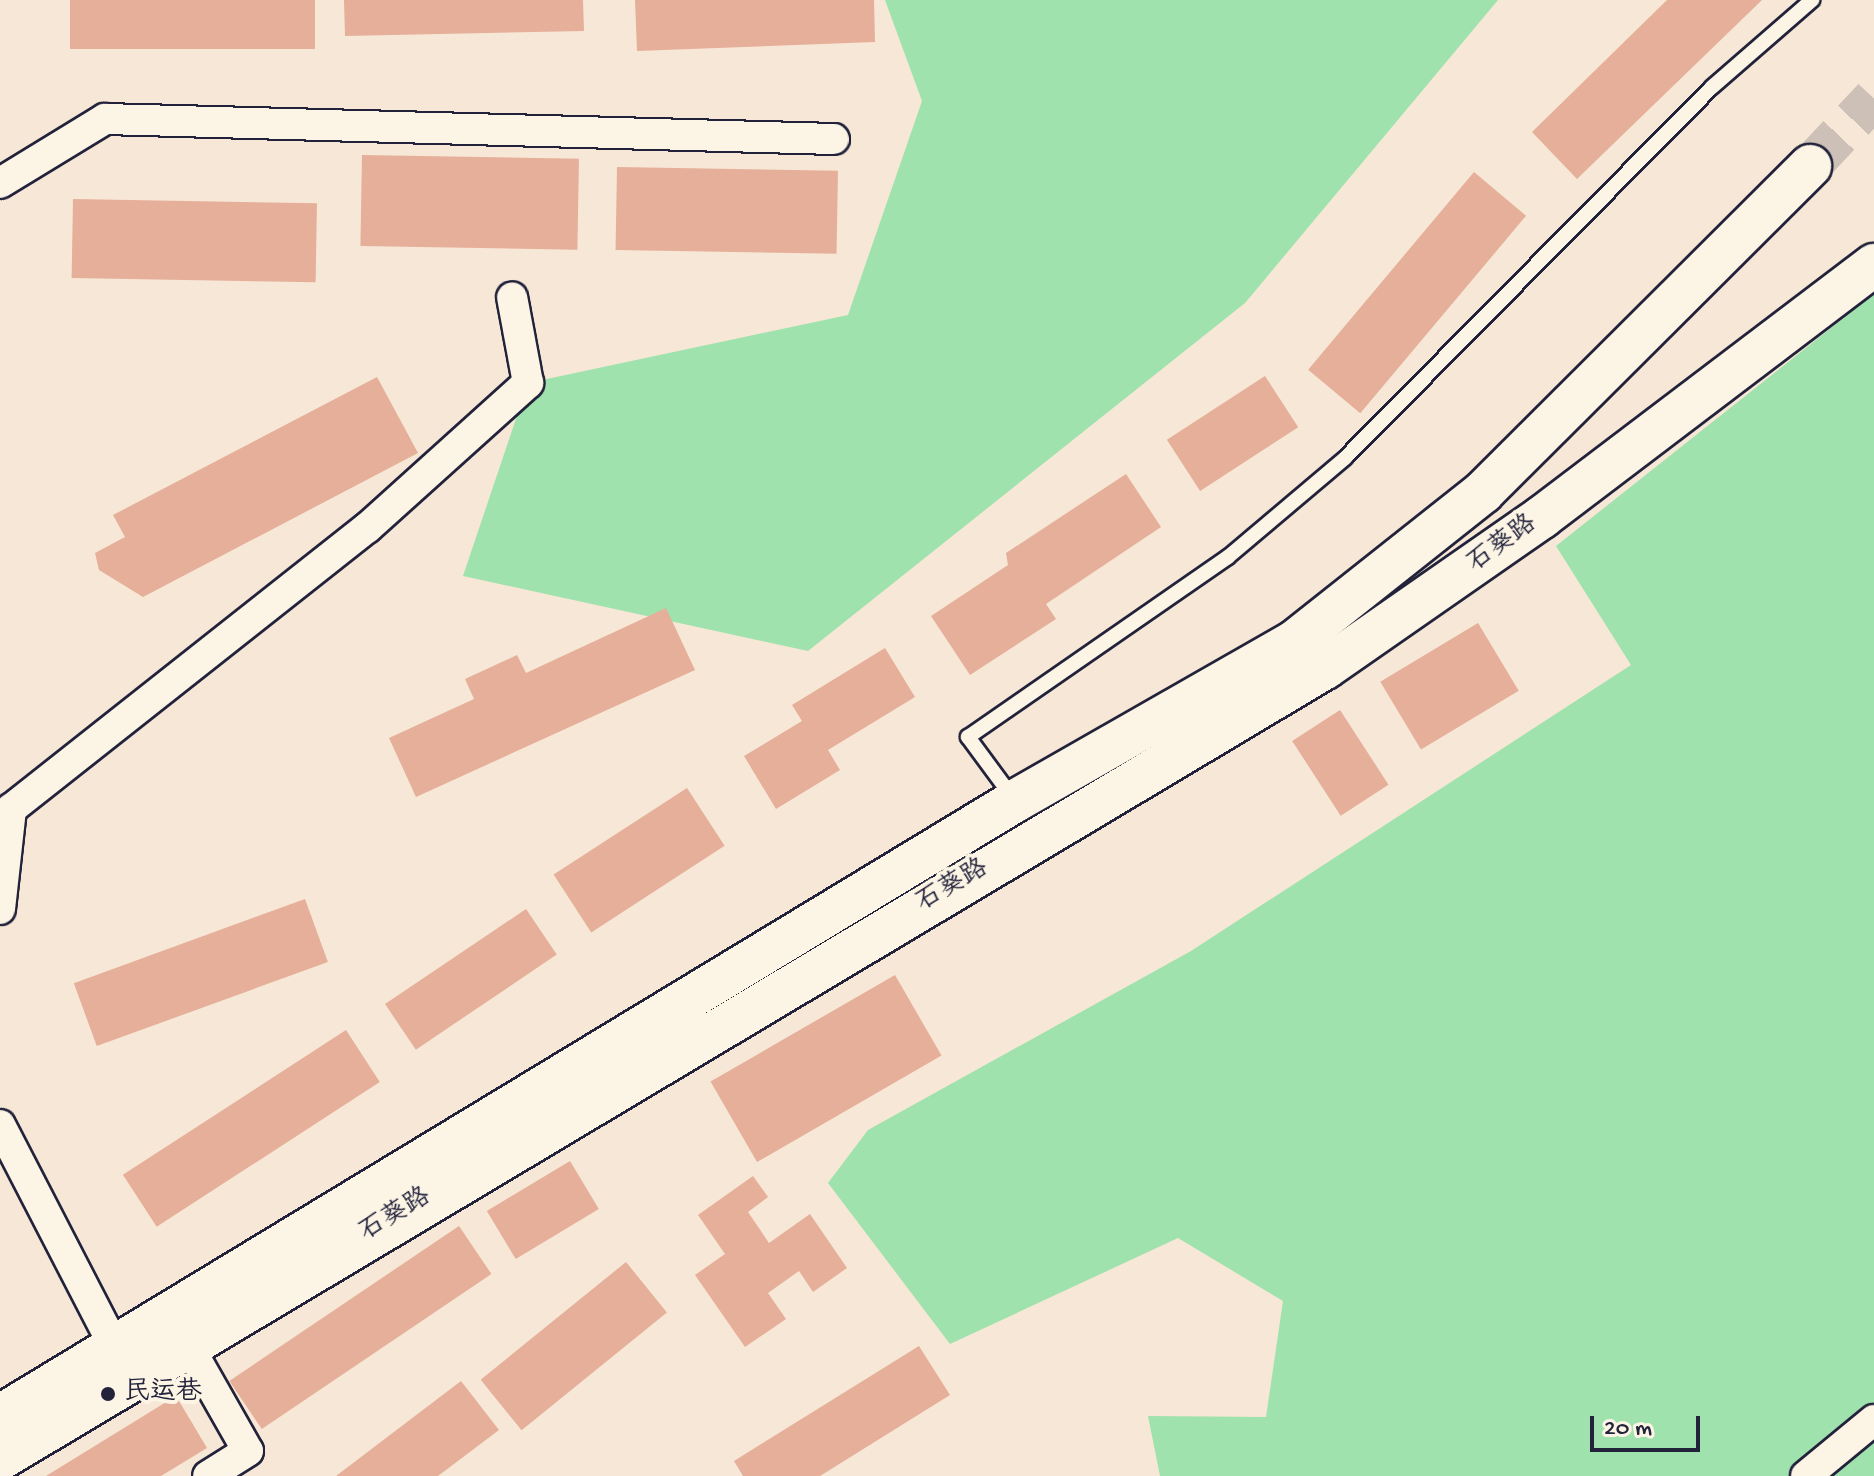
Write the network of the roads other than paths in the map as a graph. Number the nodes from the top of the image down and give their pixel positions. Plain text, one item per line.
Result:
1 (1812, 0) edge
2 (834, 139) dead end
3 (1810, 166) tunnel mouth
4 (0, 183) edge
5 (1874, 265) edge
6 (512, 297) dead end
7 (1015, 801) junction
8 (0, 909) edge
9 (0, 1125) edge
10 (186, 1342) junction
11 (123, 1362) junction
12 (0, 1416) edge
13 (1874, 1420) edge
14 (0, 1459) edge
15 (208, 1476) edge
16 (1806, 1476) edge

1 - 7 lane
2 - 4 street
3 - 7 main road
5 - 10 main road, 石葵路
6 - 8 street
7 - 11 main road
9 - 11 street
10 - 11 main road, 石葵路
10 - 15 street
11 - 12 main road
11 - 14 main road, 石葵路
13 - 16 street

